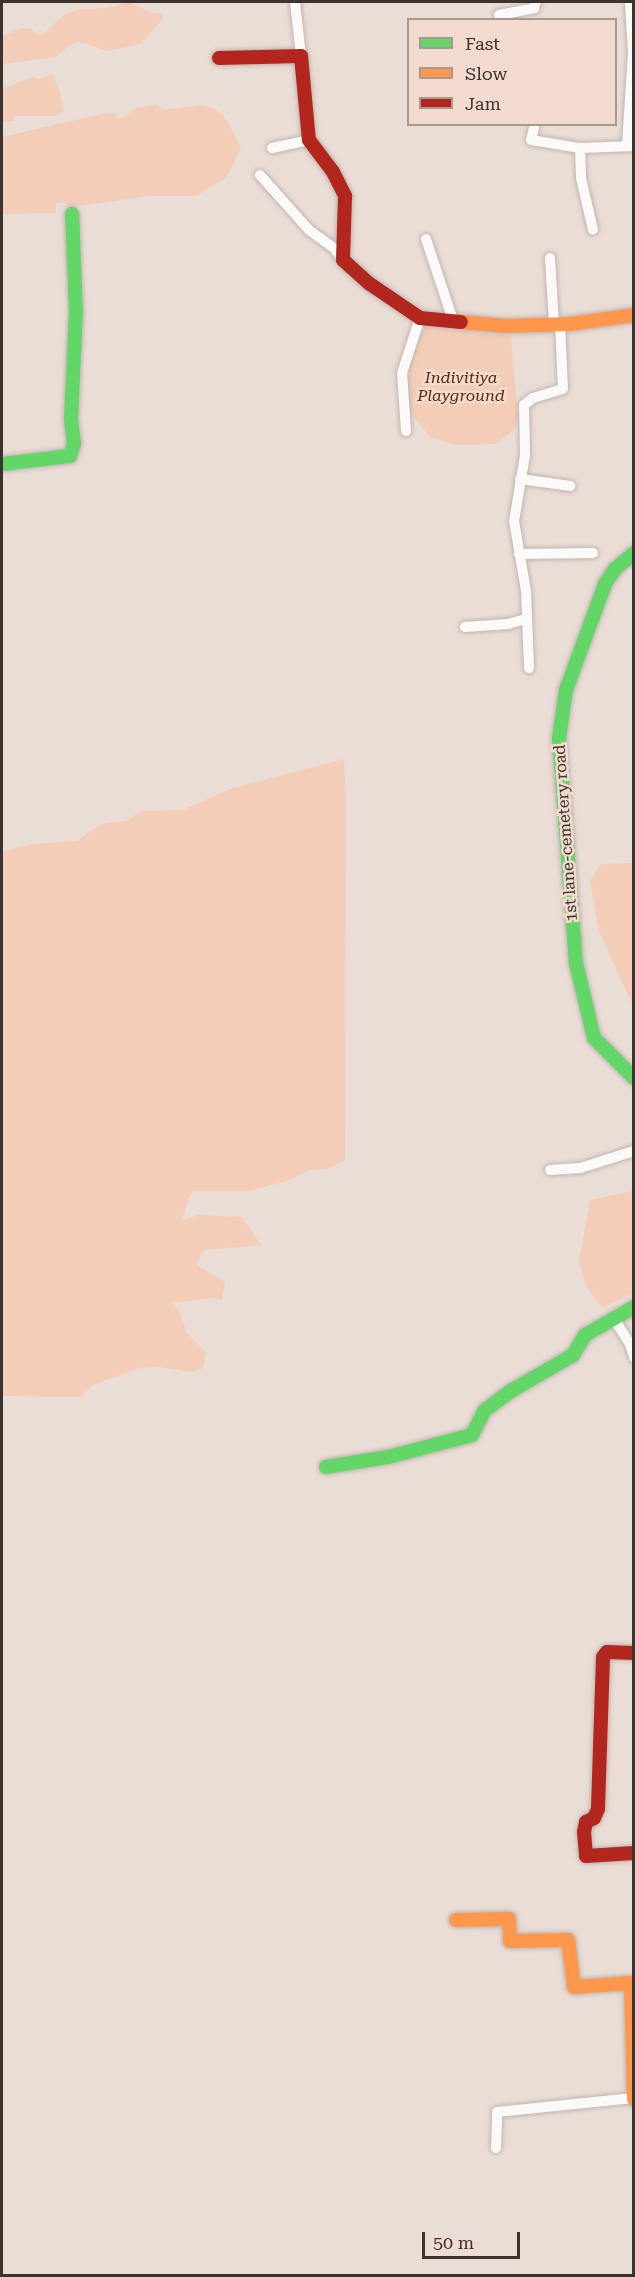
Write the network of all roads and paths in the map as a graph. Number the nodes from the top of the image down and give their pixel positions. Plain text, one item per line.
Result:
1 (295, 2) edge
2 (536, 2) edge
3 (630, 2) edge
4 (499, 15) dead end
5 (301, 56) junction
6 (219, 58) dead end
7 (534, 126) edge
8 (309, 140) junction
9 (630, 146) edge
10 (272, 148) dead end
11 (580, 148) junction
12 (260, 175) dead end
13 (72, 214) dead end
14 (593, 230) dead end
15 (426, 239) dead end
16 (550, 258) dead end
17 (343, 260) junction
18 (633, 315) edge
19 (420, 318) junction
20 (453, 320) junction
21 (557, 324) junction
22 (406, 431) dead end
23 (2, 464) edge
24 (520, 479) junction
25 (571, 486) dead end
26 (593, 553) dead end
27 (633, 553) edge
28 (519, 554) junction
29 (526, 619) junction
30 (465, 627) dead end
31 (530, 668) dead end
32 (633, 1078) edge
33 (633, 1151) edge
34 (550, 1170) dead end
35 (633, 1307) edge
36 (613, 1317) junction
37 (633, 1357) edge
38 (326, 1467) dead end
39 (633, 1653) edge
40 (633, 1853) edge
41 (456, 1920) dead end
42 (633, 2099) edge
43 (496, 2148) dead end

1 - 5 street
2 - 4 street
3 - 9 street
5 - 6 street
5 - 8 street
7 - 11 street
8 - 10 street
8 - 17 street
9 - 11 street
11 - 14 street
12 - 17 street
13 - 23 street
15 - 20 street
16 - 21 street
17 - 19 street
18 - 21 street
19 - 20 street
19 - 22 street
20 - 21 street
21 - 24 street
24 - 25 street
24 - 28 street
26 - 28 street
27 - 32 street, 1st lane-cemetery road
28 - 29 street
29 - 30 street
29 - 31 street
33 - 34 street
35 - 36 street
36 - 37 street
36 - 38 street
39 - 40 street
41 - 42 street
42 - 43 street

